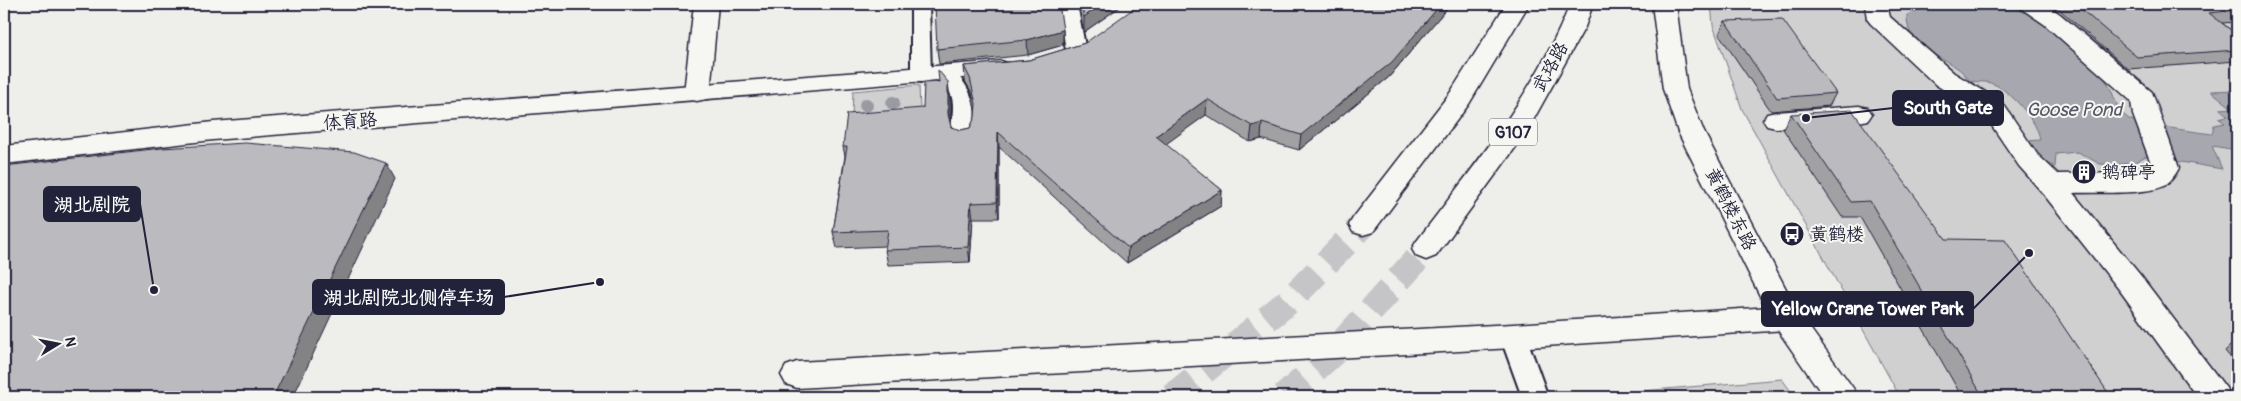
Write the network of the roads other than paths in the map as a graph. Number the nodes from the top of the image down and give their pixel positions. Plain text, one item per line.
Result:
1 (706, 4) edge
2 (920, 4) edge
3 (1068, 4) edge
4 (1517, 4) edge
5 (1581, 4) edge
6 (1664, 4) edge
7 (1881, 4) edge
8 (2030, 4) edge
9 (1098, 35) edge
10 (1076, 51) junction
11 (1051, 60) edge
12 (1022, 66) edge
13 (931, 75) junction
14 (696, 93) junction
15 (1992, 108) junction
16 (1924, 110) dead end
17 (1858, 114) edge
18 (1776, 120) dead end
19 (963, 137) edge
20 (4, 155) edge
21 (2051, 184) junction
22 (1363, 224) tunnel mouth
23 (1426, 249) tunnel mouth
24 (1786, 318) junction
25 (1513, 336) junction
26 (797, 375) dead end
27 (1535, 397) edge
28 (1842, 397) edge
29 (2215, 397) edge

1 - 14 main road
2 - 13 lane
3 - 10 lane
4 - 22 main road
5 - 23 main road, 武珞路 / G107
6 - 24 main road, 黄鹤楼东路
7 - 15 main road
8 - 21 main road
9 - 10 main road
10 - 11 main road
12 - 13 main road, 体育路
13 - 14 main road, 体育路
13 - 19 lane
14 - 20 main road, 体育路
15 - 16 main road
15 - 21 main road
17 - 18 main road
21 - 29 main road
24 - 25 main road
24 - 28 main road, 黄鹤楼东路
25 - 26 main road
25 - 27 lane

